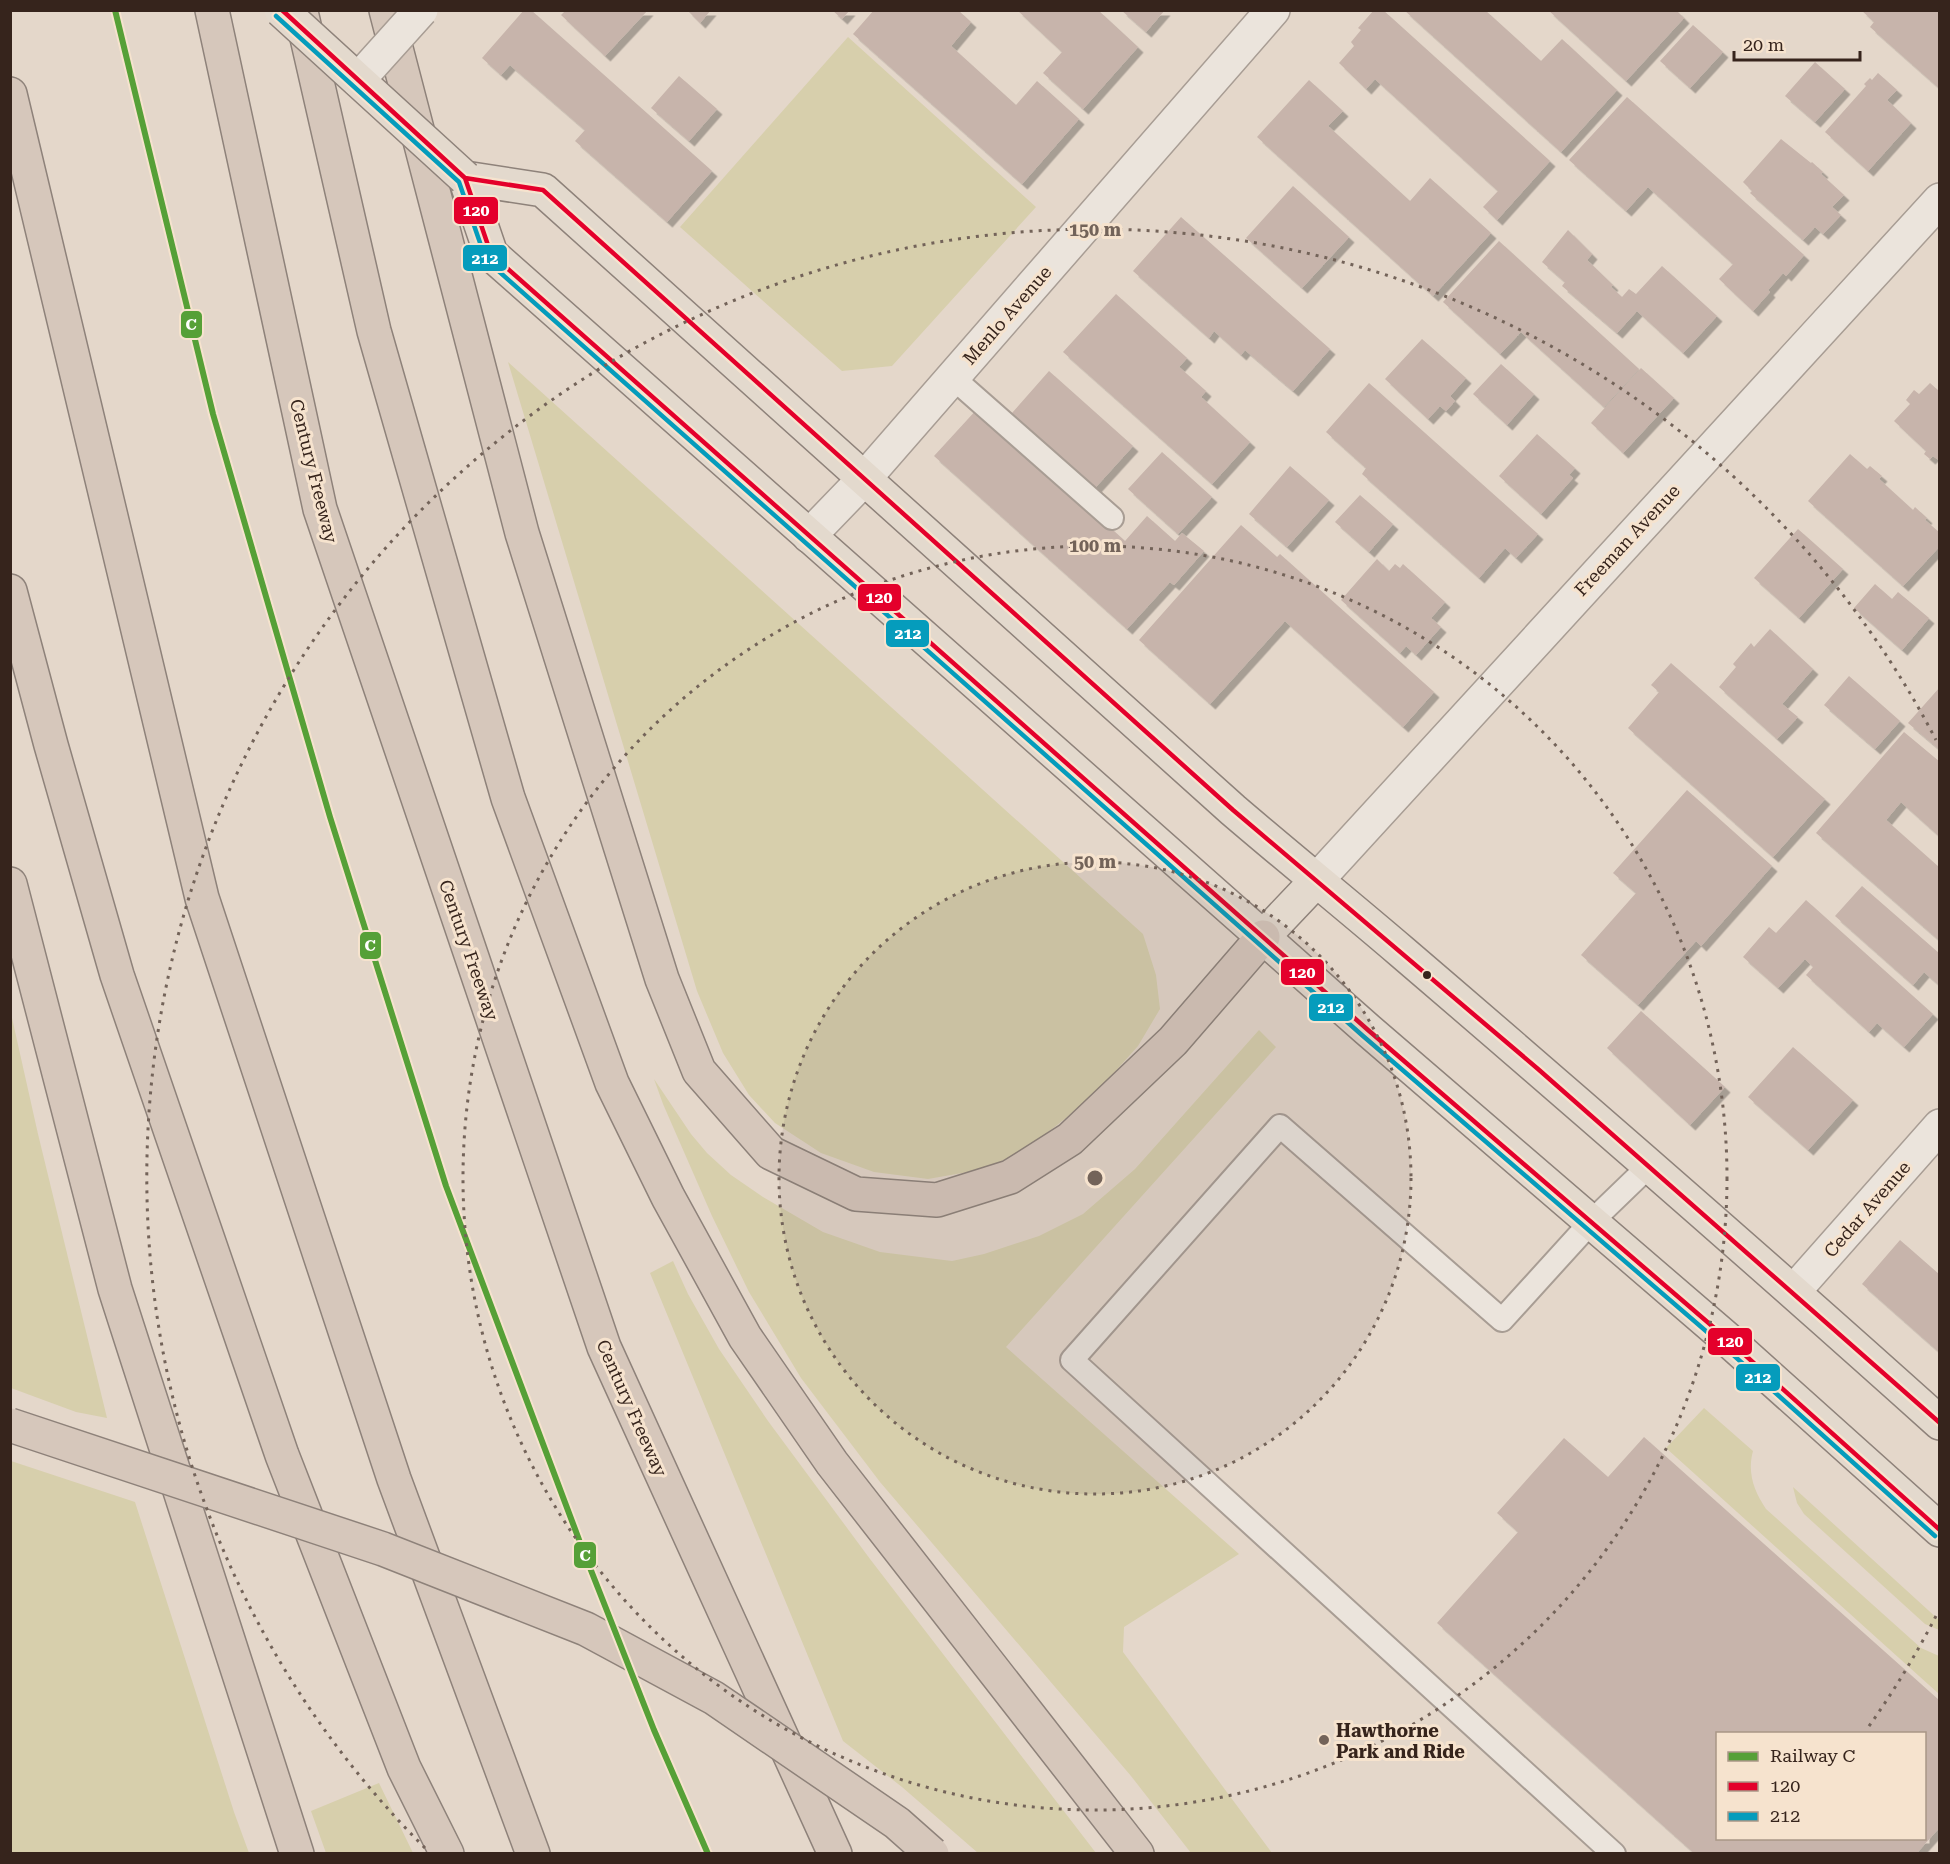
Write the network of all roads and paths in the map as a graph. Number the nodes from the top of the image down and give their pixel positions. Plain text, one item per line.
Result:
1 (212, 10) edge
2 (281, 10) edge
3 (301, 10) edge
4 (387, 10) edge
5 (421, 10) edge
6 (1273, 10) edge
7 (358, 80) junction
8 (10, 94) edge
9 (465, 177) junction
10 (1940, 200) edge
11 (952, 377) junction
12 (864, 479) junction
13 (1112, 518) dead end
14 (809, 536) junction
15 (10, 591) edge
16 (1316, 881) junction
17 (10, 884) edge
18 (1263, 937) junction
19 (1940, 1126) edge
20 (1649, 1166) junction
21 (1592, 1221) junction
22 (1794, 1292) junction
23 (1940, 1423) edge
24 (10, 1425) edge
25 (1940, 1530) edge
26 (297, 1854) edge
27 (447, 1854) edge
28 (533, 1854) edge
29 (835, 1854) edge
30 (932, 1854) edge
31 (1137, 1854) edge
32 (1614, 1854) edge

1 - 29 highway, Century Freeway
2 - 7 main road, bridge
3 - 31 highway
4 - 18 highway
5 - 7 street, bridge
6 - 11 street, Menlo Avenue
7 - 9 main road, bridge
8 - 28 highway
9 - 12 main road
9 - 14 main road
10 - 16 street, Freeman Avenue
11 - 12 street, Menlo Avenue
11 - 13 lane
12 - 14 street, Menlo Avenue
12 - 16 main road
14 - 18 main road
15 - 27 highway
16 - 18 main road
16 - 20 main road
17 - 26 highway
18 - 21 main road
19 - 22 street, Cedar Avenue
20 - 21 lane
20 - 22 main road
21 - 25 main road
21 - 32 lane
22 - 23 main road
24 - 30 highway, bridge

